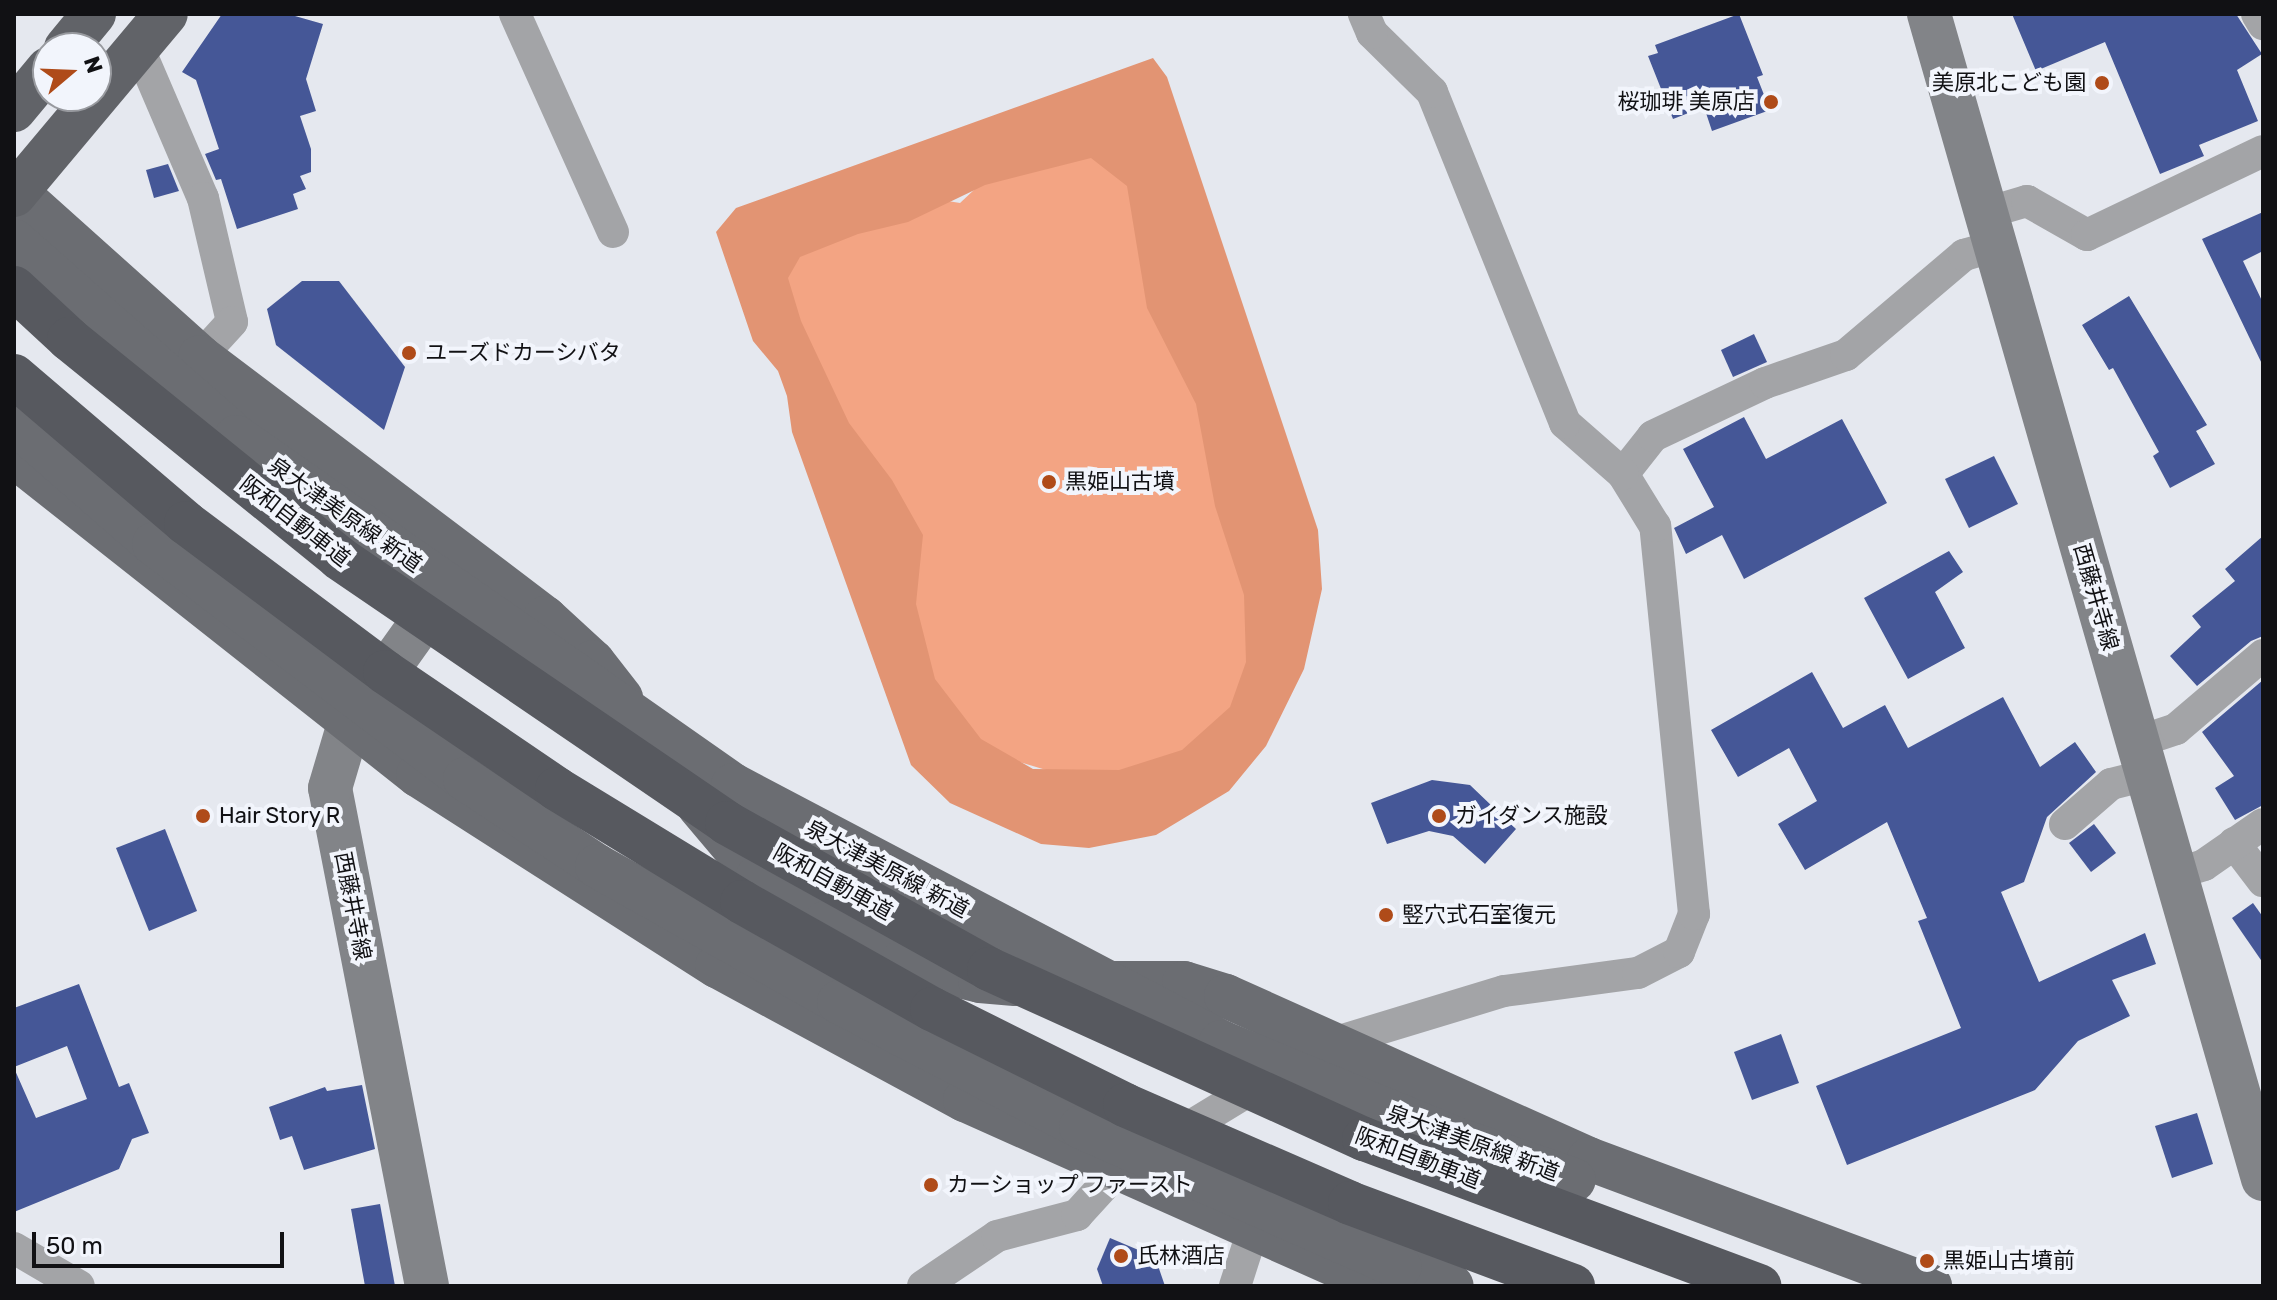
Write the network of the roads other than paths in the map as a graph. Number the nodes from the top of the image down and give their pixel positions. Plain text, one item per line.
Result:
1 (94, 14) edge
2 (166, 14) edge
3 (515, 14) edge
4 (1364, 14) edge
5 (1929, 14) edge
6 (2257, 14) edge
7 (2263, 24) edge
8 (79, 32) edge
9 (139, 49) junction
10 (32, 88) edge
11 (14, 110) edge
12 (2263, 151) edge
13 (15, 192) edge
14 (1991, 230) junction
15 (613, 232) dead end
16 (14, 241) edge
17 (14, 288) edge
18 (200, 357) junction
19 (14, 376) edge
20 (14, 422) edge
21 (14, 456) edge
22 (1623, 474) junction
23 (465, 560) junction
24 (2263, 655) edge
25 (349, 724) junction
26 (2142, 758) junction
27 (2065, 824) dead end
28 (2263, 824) edge
29 (2234, 843) junction
30 (2175, 874) junction
31 (2263, 881) edge
32 (1330, 1041) junction
33 (1117, 1171) junction
34 (2263, 1179) edge
35 (1253, 1230) junction
36 (14, 1248) edge
37 (1391, 1276) edge
38 (79, 1286) edge
39 (427, 1286) edge
40 (923, 1286) edge
41 (1235, 1286) edge
42 (1452, 1286) edge
43 (1573, 1286) edge
44 (1760, 1286) edge
45 (1879, 1286) edge
46 (1930, 1286) edge

1 - 8 highway
2 - 9 highway
3 - 15 street
4 - 22 street
5 - 14 main road, 西藤井寺線
6 - 7 street
9 - 13 highway
9 - 18 street
10 - 11 highway
12 - 14 street
13 - 18 main road
14 - 22 street
14 - 26 main road, 西藤井寺線
16 - 45 main road, 泉大津美原線 新道, bridge
17 - 44 highway, 阪和自動車道, bridge
18 - 23 main road
19 - 43 highway, bridge
20 - 37 main road, bridge
21 - 25 main road
22 - 32 street
23 - 25 main road, 西藤井寺線
23 - 32 main road
24 - 26 street
25 - 33 main road
25 - 39 main road, 西藤井寺線
26 - 27 street
26 - 30 main road, 西藤井寺線
28 - 29 street
29 - 30 street
29 - 31 street
30 - 34 main road, 西藤井寺線
32 - 33 street
32 - 46 main road
33 - 35 main road
33 - 40 street
35 - 37 main road
35 - 41 street
36 - 38 street
37 - 42 main road

